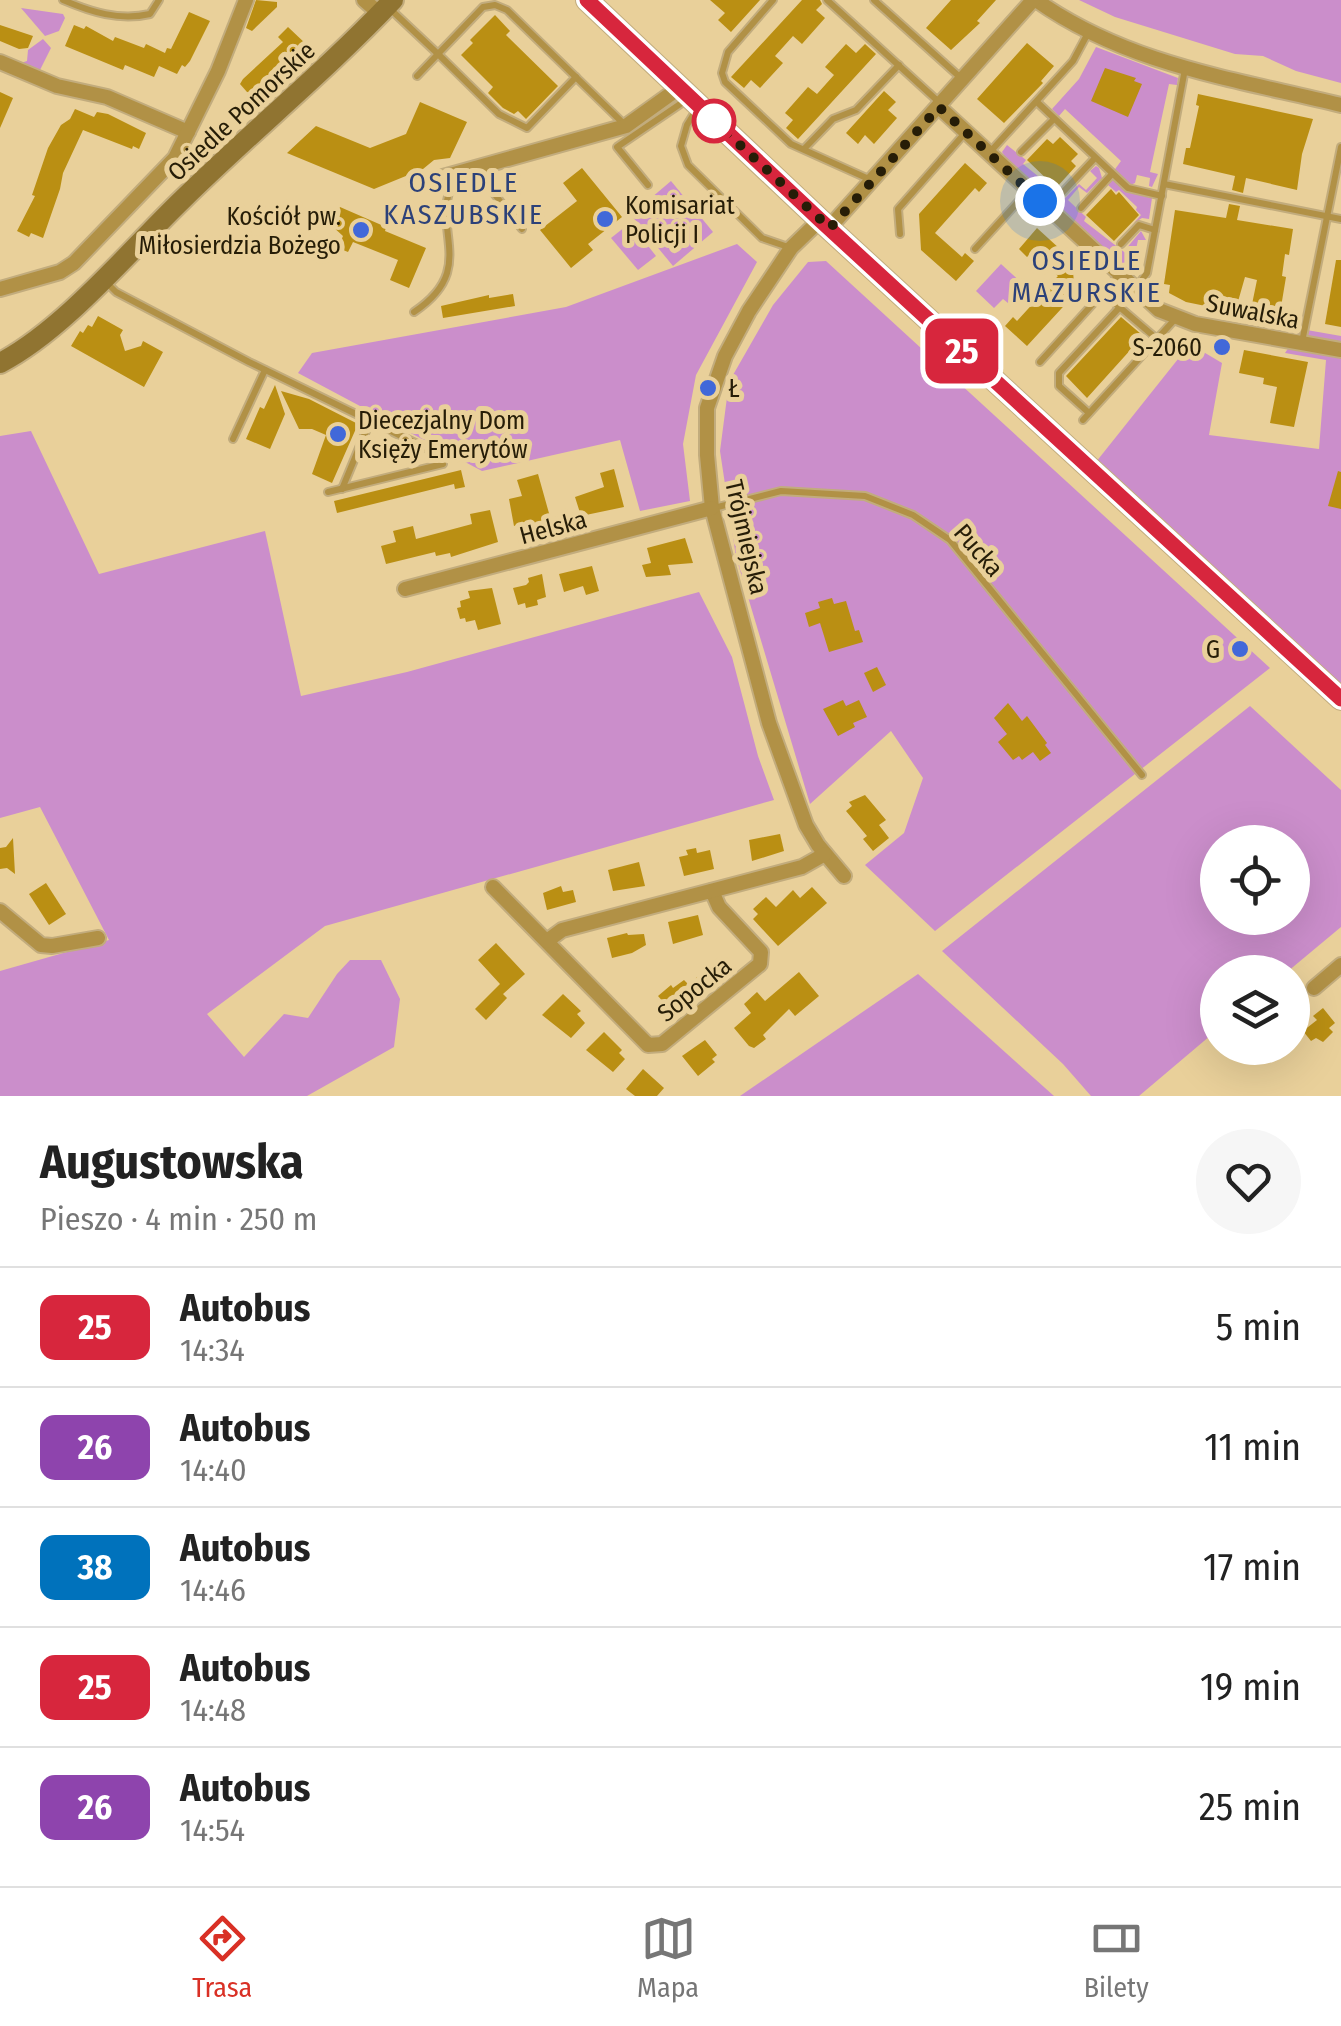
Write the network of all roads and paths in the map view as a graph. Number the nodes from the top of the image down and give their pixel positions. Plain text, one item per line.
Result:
1 (64, 0) edge
2 (160, 0) edge
3 (246, 0) edge
4 (587, 0) edge
5 (774, 0) edge
6 (828, 0) edge
7 (874, 0) edge
8 (1035, 0) edge
9 (381, 5) edge
10 (1088, 32) junction
11 (438, 54) junction
12 (0, 62) edge
13 (899, 64) junction
14 (1185, 69) junction
15 (417, 76) dead end
16 (576, 77) junction
17 (963, 80) junction
18 (689, 97) junction
19 (1038, 103) junction
20 (1341, 105) edge
21 (940, 106) junction
22 (1054, 119) junction
23 (626, 126) junction
24 (188, 132) junction
25 (966, 132) junction
26 (1341, 147) edge
27 (804, 150) junction
28 (1021, 152) dead end
29 (989, 154) junction
30 (1095, 158) junction
31 (458, 172) junction
32 (1112, 174) junction
33 (872, 181) junction
34 (1164, 184) junction
35 (648, 185) dead end
36 (1028, 190) junction
37 (1063, 192) dead end
38 (1162, 196) junction
39 (1081, 208) dead end
40 (1325, 215) junction
41 (1341, 218) edge
42 (824, 224) junction
43 (522, 229) dead end
44 (1155, 230) junction
45 (900, 234) dead end
46 (1121, 244) dead end
47 (791, 248) junction
48 (974, 249) dead end
49 (1120, 274) junction
50 (104, 279) junction
51 (0, 289) edge
52 (1135, 289) junction
53 (1103, 293) junction
54 (1119, 308) junction
55 (414, 312) dead end
56 (1177, 317) junction
57 (1156, 340) junction
58 (1302, 344) junction
59 (1341, 350) edge
60 (1040, 362) dead end
61 (0, 363) edge
62 (264, 370) junction
63 (372, 419) junction
64 (233, 440) dead end
65 (342, 489) junction
66 (328, 492) dead end
67 (712, 508) junction
68 (405, 589) dead end
69 (1341, 699) edge
70 (1142, 776) dead end
71 (825, 854) junction
72 (844, 876) dead end
73 (493, 887) dead end
74 (712, 891) junction
75 (0, 911) edge
76 (98, 938) dead end
77 (547, 941) junction
78 (1341, 965) edge
79 (1314, 988) dead end

1 - 2 lane
3 - 24 street, Osiedle Pomorskie
4 - 18 street
5 - 27 lane
6 - 13 lane
7 - 17 lane
8 - 10 street
8 - 17 street, Trójmiejska
9 - 11 lane
9 - 50 street, Osiedle Pomorskie
10 - 14 street
10 - 19 lane
11 - 15 lane
11 - 16 lane
11 - 16 lane
12 - 24 street, Osiedle Pomorskie
13 - 21 lane
13 - 27 lane
14 - 20 street
14 - 34 lane
16 - 23 lane
17 - 21 street, Trójmiejska
18 - 23 street
18 - 35 lane
18 - 42 street
18 - 47 lane
19 - 22 lane
19 - 29 lane
21 - 25 street, Suwalska
21 - 33 street, Trójmiejska
22 - 28 lane
22 - 30 lane
23 - 31 street
24 - 51 street, Osiedle Pomorskie
25 - 29 street, Suwalska
25 - 45 lane
26 - 40 lane
27 - 33 lane
29 - 36 street, Suwalska
30 - 32 lane
30 - 37 lane
31 - 43 lane
31 - 55 lane
32 - 38 lane
32 - 39 lane
33 - 42 street, Trójmiejska
34 - 38 lane
34 - 40 lane
36 - 48 lane
36 - 49 street, Suwalska
38 - 44 lane
40 - 41 lane
40 - 58 lane
42 - 47 street, Trójmiejska
42 - 69 street
44 - 46 lane
44 - 52 lane
47 - 67 street, Trójmiejska
49 - 52 street, Suwalska
49 - 53 lane
50 - 61 street, Osiedle Pomorskie
50 - 62 lane
52 - 56 street, Suwalska
53 - 54 lane
53 - 60 lane
54 - 57 lane
54 - 57 lane
56 - 57 lane
56 - 58 street, Suwalska
58 - 59 street, Suwalska
62 - 63 lane
62 - 64 lane
63 - 65 lane
63 - 65 lane
65 - 66 lane
67 - 68 street, Helska
67 - 70 lane, Pucka
67 - 71 street, Trójmiejska
71 - 72 street, Trójmiejska
71 - 74 street
73 - 77 street, Sopocka
74 - 77 street
74 - 77 street, Sopocka
75 - 76 street
78 - 79 street

